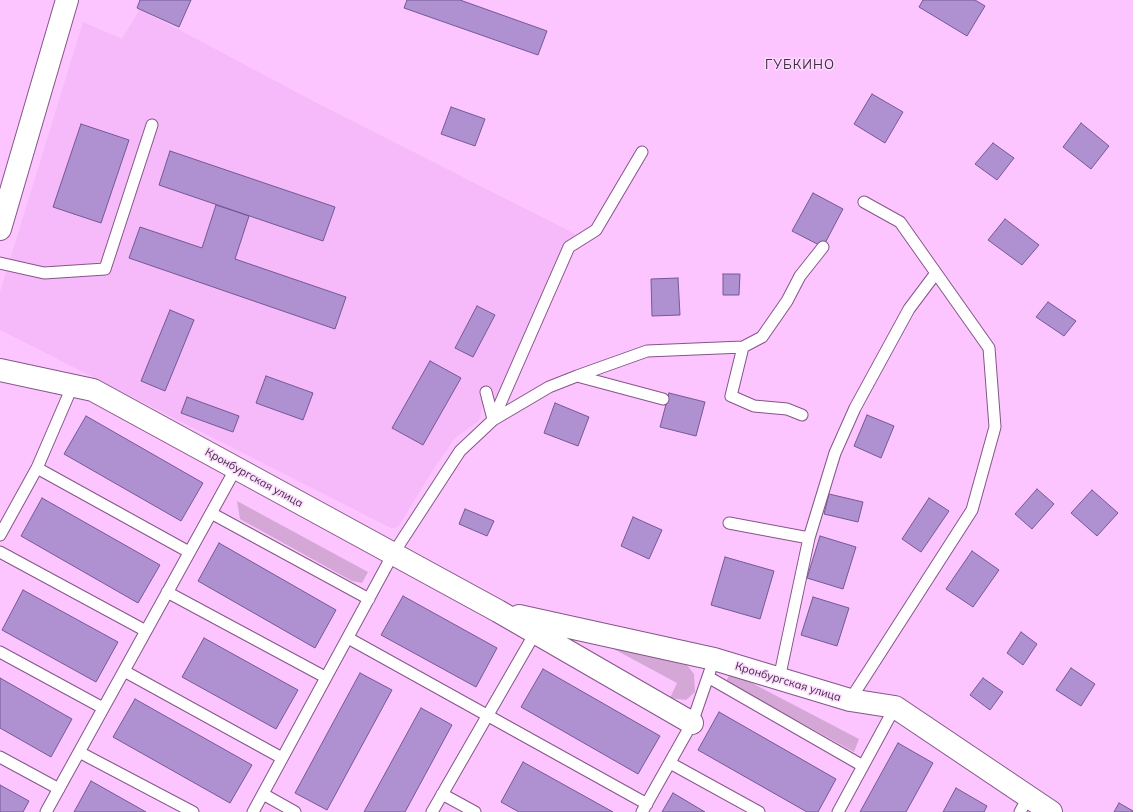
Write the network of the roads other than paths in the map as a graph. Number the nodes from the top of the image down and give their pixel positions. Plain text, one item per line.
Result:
1 (67, 0) edge
2 (152, 125) dead end
3 (642, 152) dead end
4 (864, 202) dead end
5 (1, 220) edge
6 (823, 247) dead end
7 (0, 263) edge
8 (936, 273) junction
9 (743, 347) junction
10 (0, 370) edge
11 (577, 376) junction
12 (72, 387) junction
13 (486, 392) dead end
14 (663, 399) dead end
15 (802, 415) dead end
16 (493, 420) junction
17 (37, 468) junction
18 (236, 468) junction
19 (211, 513) junction
20 (729, 523) dead end
21 (0, 535) edge
22 (809, 538) junction
23 (0, 552) edge
24 (189, 552) junction
25 (393, 554) junction
26 (167, 592) junction
27 (369, 599) junction
28 (498, 611) junction
29 (146, 631) junction
30 (535, 633) junction
31 (348, 638) junction
32 (0, 652) edge
33 (711, 668) junction
34 (124, 671) junction
35 (326, 676) junction
36 (778, 679) junction
37 (850, 700) junction
38 (895, 707) junction
39 (103, 708) junction
40 (487, 716) junction
41 (692, 723) junction
42 (79, 752) junction
43 (0, 757) edge
44 (282, 758) junction
45 (670, 763) junction
46 (863, 766) junction
47 (59, 789) junction
48 (263, 794) junction
49 (442, 794) junction
50 (1024, 804) edge
51 (645, 808) edge
52 (46, 812) edge
53 (192, 812) edge
54 (253, 812) edge
55 (295, 812) edge
56 (432, 812) edge
57 (475, 812) edge
58 (759, 812) edge
59 (838, 812) edge
60 (1051, 812) edge

1 - 5 street
2 - 7 lane
3 - 16 lane
4 - 8 lane
6 - 9 lane
8 - 22 lane
8 - 37 lane
9 - 11 lane
9 - 15 lane
10 - 12 street, Кронбургская улица
11 - 14 lane
11 - 16 lane
12 - 17 lane
12 - 18 street, Кронбургская улица
13 - 16 lane
16 - 25 lane
17 - 21 lane
17 - 24 lane
18 - 19 lane
18 - 25 street, Кронбургская улица
19 - 24 lane
19 - 27 lane
20 - 22 lane
22 - 36 lane
23 - 29 lane
24 - 26 lane
25 - 27 lane
25 - 28 street, Кронбургская улица
26 - 29 lane
26 - 35 lane
27 - 31 lane
28 - 30 street, Кронбургская улица
28 - 33 street, Кронбургская улица
29 - 34 lane
30 - 40 lane
30 - 41 street, Кронбургская улица
31 - 35 lane
31 - 40 lane
32 - 39 lane
33 - 36 street, Кронбургская улица
33 - 41 lane
33 - 46 lane
34 - 39 lane
34 - 44 lane
35 - 44 lane
36 - 37 street, Кронбургская улица
37 - 38 street, Кронбургская улица
38 - 46 lane
38 - 50 street, Кронбургская улица
39 - 42 lane
40 - 49 lane
40 - 51 lane
41 - 45 lane
42 - 47 lane
42 - 53 lane
43 - 47 lane
44 - 48 lane
45 - 51 lane
45 - 58 lane
46 - 59 lane
47 - 52 lane
48 - 54 lane
48 - 55 lane
49 - 56 lane
49 - 57 lane
50 - 60 street, Кронбургская улица

